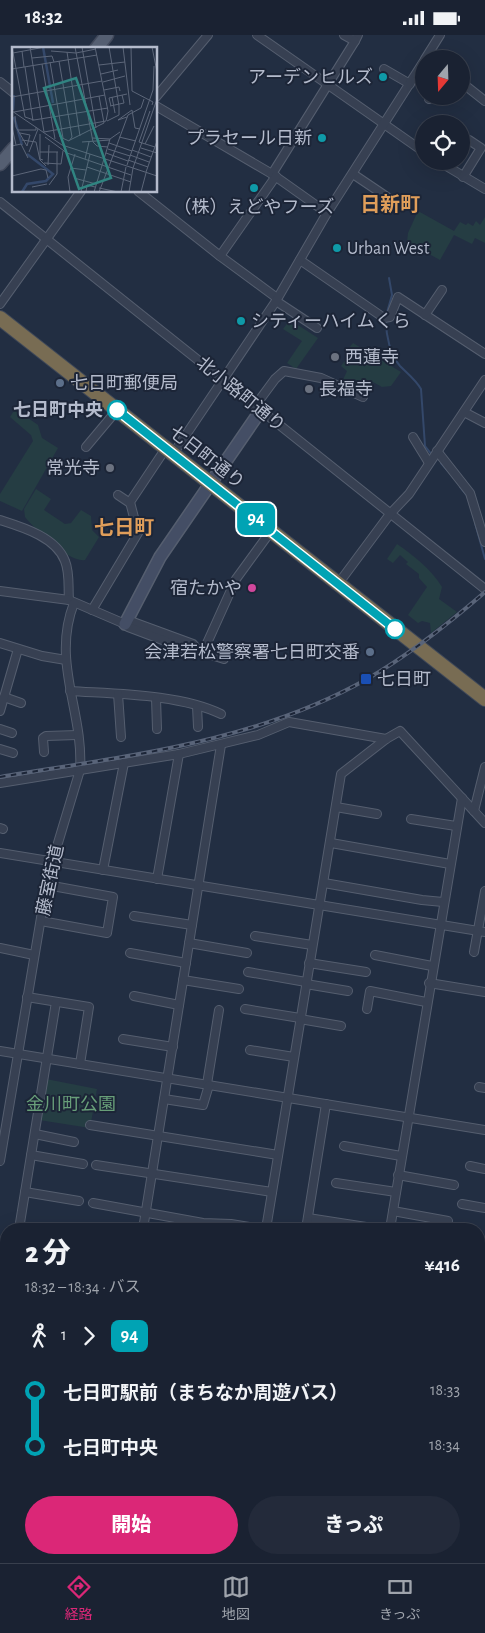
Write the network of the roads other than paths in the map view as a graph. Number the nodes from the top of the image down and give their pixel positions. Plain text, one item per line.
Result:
1 (107, 35) edge
2 (208, 35) edge
3 (257, 35) edge
4 (344, 35) edge
5 (440, 35) edge
6 (356, 38) edge
7 (98, 47) edge
8 (431, 50) edge
9 (384, 69) dead end
10 (415, 75) edge
11 (0, 82) edge
12 (410, 84) junction
13 (329, 86) junction
14 (470, 89) edge
15 (12, 91) edge
16 (158, 95) edge
17 (485, 101) edge
18 (158, 107) edge
19 (384, 125) junction
20 (470, 141) edge
21 (415, 146) edge
22 (12, 150) edge
23 (0, 165) edge
24 (470, 166) edge
25 (452, 170) edge
26 (467, 170) edge
27 (353, 174) junction
28 (274, 175) junction
29 (463, 177) junction
30 (485, 189) edge
31 (80, 193) edge
32 (141, 193) edge
33 (393, 201) dead end
34 (0, 202) edge
35 (328, 213) junction
36 (47, 240) junction
37 (220, 256) junction
38 (300, 260) junction
39 (442, 290) dead end
40 (277, 300) junction
41 (0, 304) edge
42 (425, 315) junction
43 (0, 318) edge
44 (317, 328) dead end
45 (485, 354) edge
46 (223, 379) junction
47 (485, 380) edge
48 (363, 397) dead end
49 (258, 408) junction
50 (117, 410) junction
51 (464, 412) junction
52 (485, 423) edge
53 (413, 437) dead end
54 (86, 447) dead end
55 (169, 451) junction
56 (437, 451) junction
57 (429, 463) junction
58 (210, 483) junction
59 (118, 495) dead end
60 (130, 503) junction
61 (390, 514) junction
62 (0, 520) edge
63 (483, 530) edge
64 (271, 531) junction
65 (485, 542) edge
66 (338, 584) junction
67 (483, 587) edge
68 (0, 591) edge
69 (71, 601) junction
70 (92, 609) junction
71 (125, 623) junction
72 (0, 643) edge
73 (18, 649) junction
74 (201, 651) junction
75 (224, 659) dead end
76 (66, 660) junction
77 (70, 691) junction
78 (118, 694) junction
79 (4, 697) junction
80 (156, 698) junction
81 (485, 699) edge
82 (20, 703) dead end
83 (197, 706) junction
84 (0, 711) edge
85 (221, 714) dead end
86 (198, 727) dead end
87 (0, 729) edge
88 (157, 729) dead end
89 (12, 733) dead end
90 (77, 735) junction
91 (121, 737) dead end
92 (386, 739) junction
93 (221, 745) junction
94 (0, 749) edge
95 (44, 752) dead end
96 (13, 753) dead end
97 (179, 755) junction
98 (124, 763) junction
99 (485, 767) edge
100 (80, 770) junction
101 (0, 783) edge
102 (462, 798) junction
103 (336, 807) junction
104 (474, 811) junction
105 (377, 814) dead end
106 (411, 819) dead end
107 (485, 823) edge
108 (456, 826) junction
109 (331, 843) junction
110 (0, 853) edge
111 (52, 862) junction
112 (450, 864) junction
113 (104, 870) junction
114 (157, 879) junction
115 (324, 883) junction
116 (47, 885) junction
117 (198, 885) junction
118 (485, 891) edge
119 (443, 902) junction
120 (320, 905) junction
121 (134, 916) dead end
122 (41, 921) junction
123 (192, 925) junction
124 (439, 925) junction
125 (481, 932) edge
126 (255, 936) dead end
127 (189, 943) junction
128 (312, 945) junction
129 (0, 948) edge
130 (474, 952) dead end
131 (130, 953) dead end
132 (247, 953) dead end
133 (34, 955) junction
134 (375, 955) dead end
135 (186, 963) junction
136 (309, 963) junction
137 (432, 966) junction
138 (248, 972) dead end
139 (366, 972) dead end
140 (183, 980) junction
141 (306, 983) junction
142 (429, 983) junction
143 (239, 989) dead end
144 (348, 991) dead end
145 (485, 992) edge
146 (134, 996) dead end
147 (27, 997) junction
148 (56, 1001) junction
149 (426, 1002) junction
150 (179, 1005) junction
151 (245, 1009) dead end
152 (367, 1009) dead end
153 (219, 1010) dead end
154 (300, 1019) junction
155 (341, 1027) dead end
156 (123, 1039) dead end
157 (173, 1047) junction
158 (250, 1050) dead end
159 (0, 1051) edge
160 (18, 1053) junction
161 (294, 1057) junction
162 (47, 1058) junction
163 (80, 1064) junction
164 (168, 1078) junction
165 (208, 1085) junction
166 (287, 1098) junction
167 (164, 1099) junction
168 (326, 1104) junction
169 (408, 1117) junction
170 (90, 1125) dead end
171 (485, 1129) edge
172 (35, 1134) junction
173 (158, 1135) junction
174 (74, 1142) dead end
175 (344, 1146) dead end
176 (31, 1155) junction
177 (278, 1155) junction
178 (402, 1156) junction
179 (0, 1161) edge
180 (83, 1164) dead end
181 (96, 1165) dead end
182 (470, 1166) dead end
183 (485, 1169) edge
184 (152, 1172) junction
185 (398, 1175) junction
186 (336, 1183) dead end
187 (454, 1185) dead end
188 (25, 1192) junction
189 (272, 1192) junction
190 (396, 1192) junction
191 (79, 1201) dead end
192 (93, 1203) dead end
193 (462, 1204) dead end
194 (485, 1208) edge
195 (393, 1211) junction
196 (145, 1213) junction
197 (308, 1217) junction
198 (448, 1221) dead end
199 (20, 1223) edge
200 (144, 1223) edge
201 (203, 1223) edge
202 (267, 1223) edge
203 (307, 1223) edge
204 (344, 1223) edge
205 (391, 1223) edge

1 - 7 main road
2 - 16 street
3 - 13 street
4 - 6 street
5 - 8 street
6 - 13 street
9 - 12 street
10 - 12 street
11 - 15 street
12 - 19 street
13 - 19 street
13 - 28 street
14 - 17 street
18 - 28 street
19 - 21 street
19 - 27 street
20 - 24 street
22 - 23 main road
25 - 29 street
26 - 29 street
27 - 33 street
27 - 35 street
28 - 35 street
28 - 37 street
29 - 30 street
31 - 36 street
32 - 37 street
34 - 36 street, 北小路町通り
35 - 38 street
36 - 41 street
36 - 46 street, 北小路町通り
37 - 40 street
38 - 40 street
38 - 42 street
39 - 42 street
40 - 44 street
40 - 46 street
42 - 45 street
43 - 50 highway, 七日町通り
46 - 49 street, 北小路町通り
46 - 55 street
47 - 51 street
48 - 49 street
49 - 58 street
49 - 61 street, 北小路町通り
50 - 54 street
50 - 55 highway, 七日町通り
51 - 52 street
51 - 56 street
53 - 57 street
55 - 58 highway, 七日町通り
55 - 60 street
56 - 57 street
56 - 63 street
57 - 61 street
58 - 64 highway, 七日町通り
58 - 71 street
59 - 60 street
60 - 70 street
61 - 66 street
61 - 67 street, 北小路町通り
62 - 69 street
63 - 65 street
64 - 66 highway, 七日町通り
64 - 74 street
66 - 81 highway, 七日町通り
68 - 69 street
69 - 70 street
69 - 76 street, 藤室街道
70 - 71 street
71 - 74 street
72 - 73 street
73 - 76 street
73 - 79 street
74 - 75 street
76 - 77 street, 藤室街道
77 - 78 street
77 - 90 street, 藤室街道
78 - 80 street
78 - 91 street
79 - 82 street
79 - 84 street
80 - 83 street
80 - 88 street
83 - 85 street
83 - 86 street
87 - 89 street
90 - 95 street
90 - 100 street, 藤室街道
92 - 93 street
92 - 102 street
92 - 103 street
93 - 97 street
93 - 117 street
94 - 96 street
97 - 98 street
97 - 114 street
98 - 100 street
98 - 113 street
99 - 104 street
100 - 101 street
100 - 111 street, 藤室街道
102 - 104 street
102 - 108 street
103 - 105 street
103 - 109 street
104 - 107 street
106 - 108 street
108 - 112 street
109 - 112 street
109 - 115 street
110 - 111 street
111 - 113 street
111 - 116 street, 藤室街道
112 - 119 street
113 - 114 street
114 - 117 street
115 - 119 street
115 - 120 street
116 - 122 street, 藤室街道
116 - 122 street
117 - 120 street
117 - 123 street
118 - 125 street
119 - 124 street
120 - 124 street
120 - 128 street
121 - 123 street
122 - 133 street, 藤室街道
123 - 127 street
124 - 125 street
124 - 137 street
125 - 130 street
126 - 128 street
127 - 132 street
127 - 135 street
128 - 136 street
129 - 133 street
131 - 135 street
133 - 147 street, 藤室街道
134 - 137 street
135 - 140 street
136 - 139 street
136 - 141 street
137 - 142 street
138 - 141 street
140 - 143 street
140 - 150 street
141 - 144 street
141 - 154 street
142 - 145 street
142 - 149 street
146 - 150 street
147 - 148 street
147 - 160 street, 藤室街道
148 - 162 street
148 - 163 street
149 - 152 street
149 - 169 street
150 - 157 street
151 - 154 street
153 - 165 street
154 - 155 street
154 - 161 street
156 - 157 street
157 - 164 street
158 - 161 street
159 - 160 street
160 - 162 street
160 - 179 street, 藤室街道
161 - 166 street
162 - 163 street
162 - 172 street
163 - 164 street
164 - 165 street
164 - 167 street
165 - 166 street
165 - 167 street
166 - 168 street
166 - 177 street
167 - 173 street
168 - 169 street
168 - 197 street
169 - 171 street
169 - 178 street
170 - 173 street
172 - 174 street
172 - 176 street
173 - 177 street
173 - 184 street
175 - 178 street
176 - 180 street
176 - 188 street
177 - 189 street
178 - 185 street
181 - 184 street
182 - 183 street
184 - 189 street
184 - 196 street
185 - 187 street
185 - 190 street
186 - 190 street
188 - 191 street
188 - 199 street
189 - 202 street
190 - 195 street
192 - 196 street
193 - 194 street
195 - 198 street
195 - 205 street
196 - 200 street
196 - 201 street
197 - 203 street
197 - 204 street

